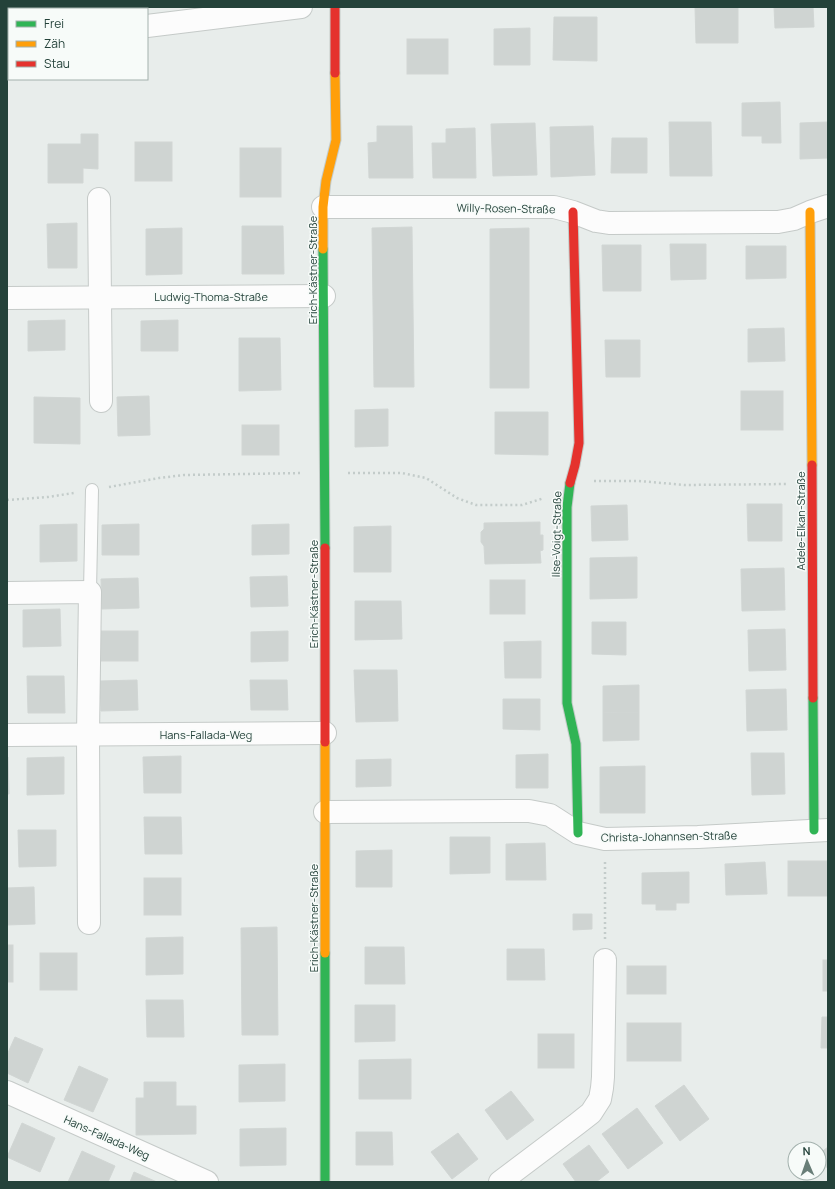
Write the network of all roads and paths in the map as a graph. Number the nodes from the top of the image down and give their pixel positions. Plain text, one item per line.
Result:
1 (301, 7) edge
2 (336, 7) edge
3 (239, 11) edge
4 (148, 26) edge
5 (99, 199) dead end
6 (323, 207) junction
7 (819, 209) edge
8 (573, 212) junction
9 (324, 296) junction
10 (99, 297) junction
11 (7, 298) edge
12 (101, 401) dead end
13 (325, 473) junction
14 (92, 490) junction
15 (7, 500) edge
16 (90, 592) junction
17 (7, 593) edge
18 (325, 733) junction
19 (7, 735) edge
20 (88, 735) junction
21 (324, 812) junction
22 (821, 830) edge
23 (578, 833) junction
24 (605, 839) junction
25 (89, 923) dead end
26 (605, 960) joint
27 (7, 1092) edge
28 (207, 1182) edge
29 (324, 1182) edge
30 (500, 1182) edge

1 - 3 street
2 - 6 street, Erich-Kästner-Straße
3 - 4 street
5 - 10 street
6 - 8 street, Willy-Rosen-Straße
6 - 9 street, Erich-Kästner-Straße
7 - 8 street, Willy-Rosen-Straße
7 - 22 street, Adele-Elkan-Straße
8 - 23 street, Ilse-Voigt-Straße
9 - 10 street, Ludwig-Thoma-Straße
9 - 13 street, Erich-Kästner-Straße
10 - 11 street, Ludwig-Thoma-Straße
10 - 12 street
13 - 14 path
13 - 18 street, Erich-Kästner-Straße
14 - 15 path
14 - 16 lane
16 - 17 street
16 - 20 street
18 - 20 street, Hans-Fallada-Weg
18 - 21 street, Erich-Kästner-Straße
19 - 20 street, Hans-Fallada-Weg
20 - 25 street
21 - 23 street, Christa-Johannsen-Straße
21 - 29 street, Erich-Kästner-Straße
22 - 24 street, Christa-Johannsen-Straße
23 - 24 street, Christa-Johannsen-Straße
24 - 26 path
26 - 30 street
27 - 28 street, Hans-Fallada-Weg

